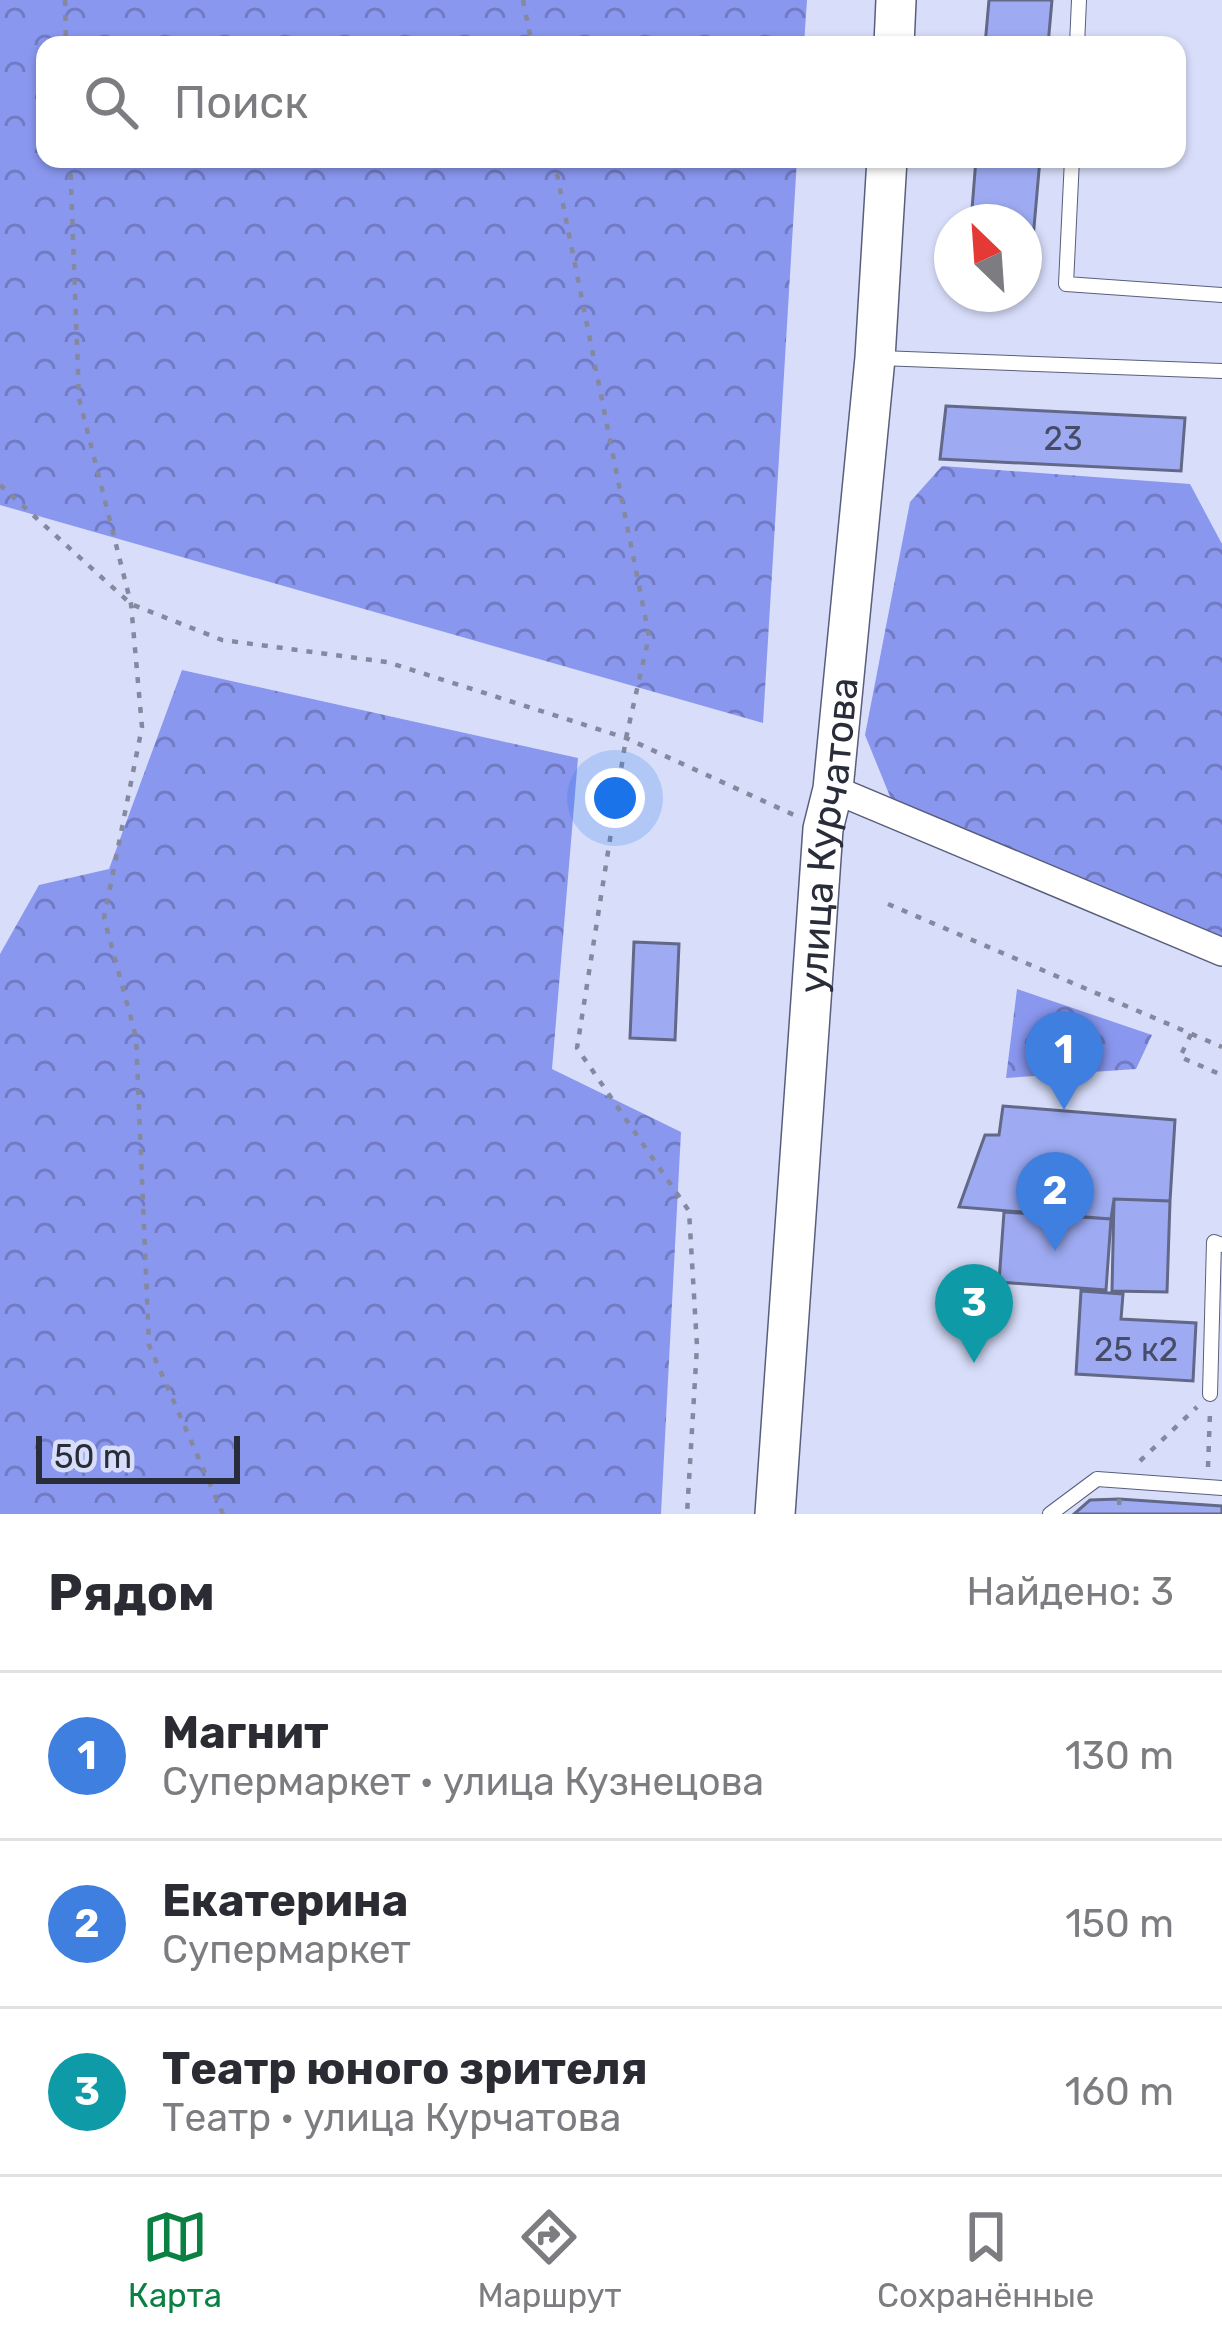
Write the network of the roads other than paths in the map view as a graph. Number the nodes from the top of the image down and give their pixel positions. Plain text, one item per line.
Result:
1 (896, 0) edge
2 (1079, 0) edge
3 (894, 36) edge
4 (1077, 36) edge
5 (886, 168) edge
6 (1072, 168) edge
7 (1222, 295) edge
8 (875, 358) junction
9 (1222, 371) edge
10 (833, 789) junction
11 (1222, 952) edge
12 (1222, 1245) edge
13 (1210, 1394) road end
14 (1215, 1487) edge
15 (775, 1514) edge
16 (1050, 1514) edge

1 - 3 main road
2 - 4 lane
5 - 8 main road, улица Курчатова
6 - 7 lane
8 - 9 lane
8 - 10 main road, улица Курчатова
10 - 11 street
10 - 15 main road, улица Курчатова
12 - 13 lane
14 - 16 lane

